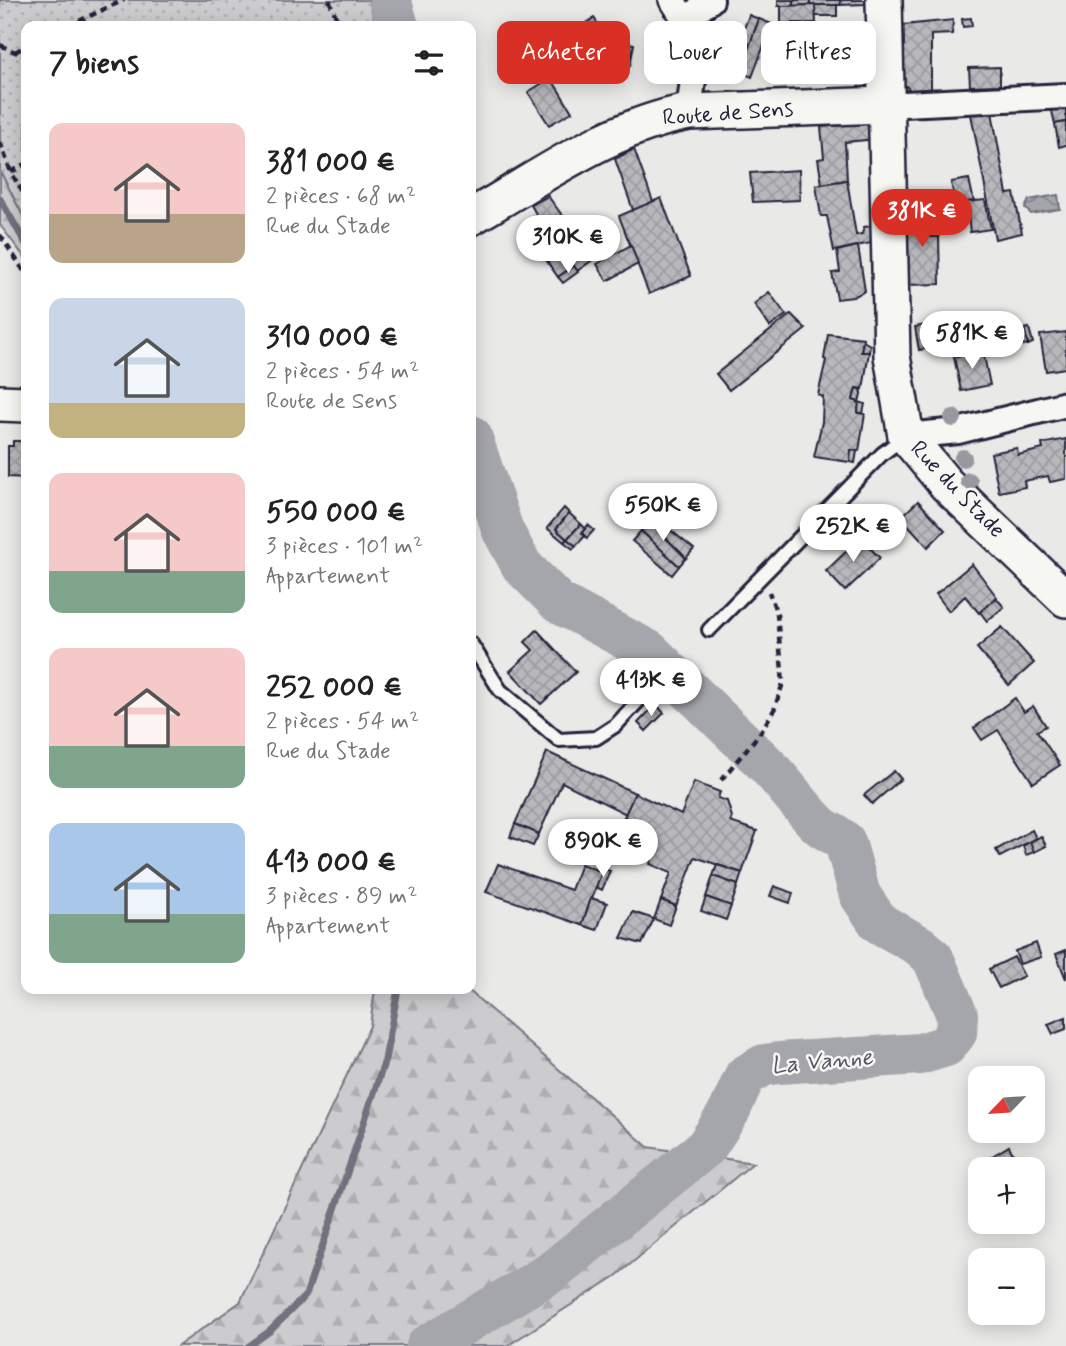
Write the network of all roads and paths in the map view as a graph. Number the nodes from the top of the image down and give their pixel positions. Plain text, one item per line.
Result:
1 (124, 0) edge
2 (328, 0) edge
3 (712, 0) edge
4 (884, 0) edge
5 (679, 9) edge
6 (337, 17) junction
7 (79, 21) edge
8 (328, 21) edge
9 (338, 21) edge
10 (0, 45) edge
11 (21, 48) edge
12 (14, 52) junction
13 (21, 55) edge
14 (1066, 96) edge
15 (884, 105) junction
16 (689, 112) junction
17 (0, 142) edge
18 (21, 166) edge
19 (10, 172) junction
20 (21, 190) edge
21 (476, 214) edge
22 (0, 235) edge
23 (21, 266) edge
24 (0, 403) edge
25 (21, 404) edge
26 (1066, 404) edge
27 (906, 436) junction
28 (762, 574) junction
29 (1066, 599) edge
30 (709, 630) dead end
31 (476, 652) edge
32 (655, 682) dead end
33 (721, 780) dead end

1 - 7 path
2 - 6 path
3 - 5 street
4 - 15 street, Rue du Stade
5 - 16 street
6 - 8 path
6 - 9 path
10 - 12 path
11 - 12 path
12 - 13 path
14 - 15 street
15 - 16 street, Route de Sens
15 - 27 street, Rue du Stade
16 - 21 street, Route de Sens
17 - 19 path
18 - 19 path
19 - 20 path
22 - 23 path
24 - 25 street
26 - 27 street
27 - 28 lane
27 - 29 street, Rue du Stade
28 - 30 lane
28 - 33 path
31 - 32 lane

